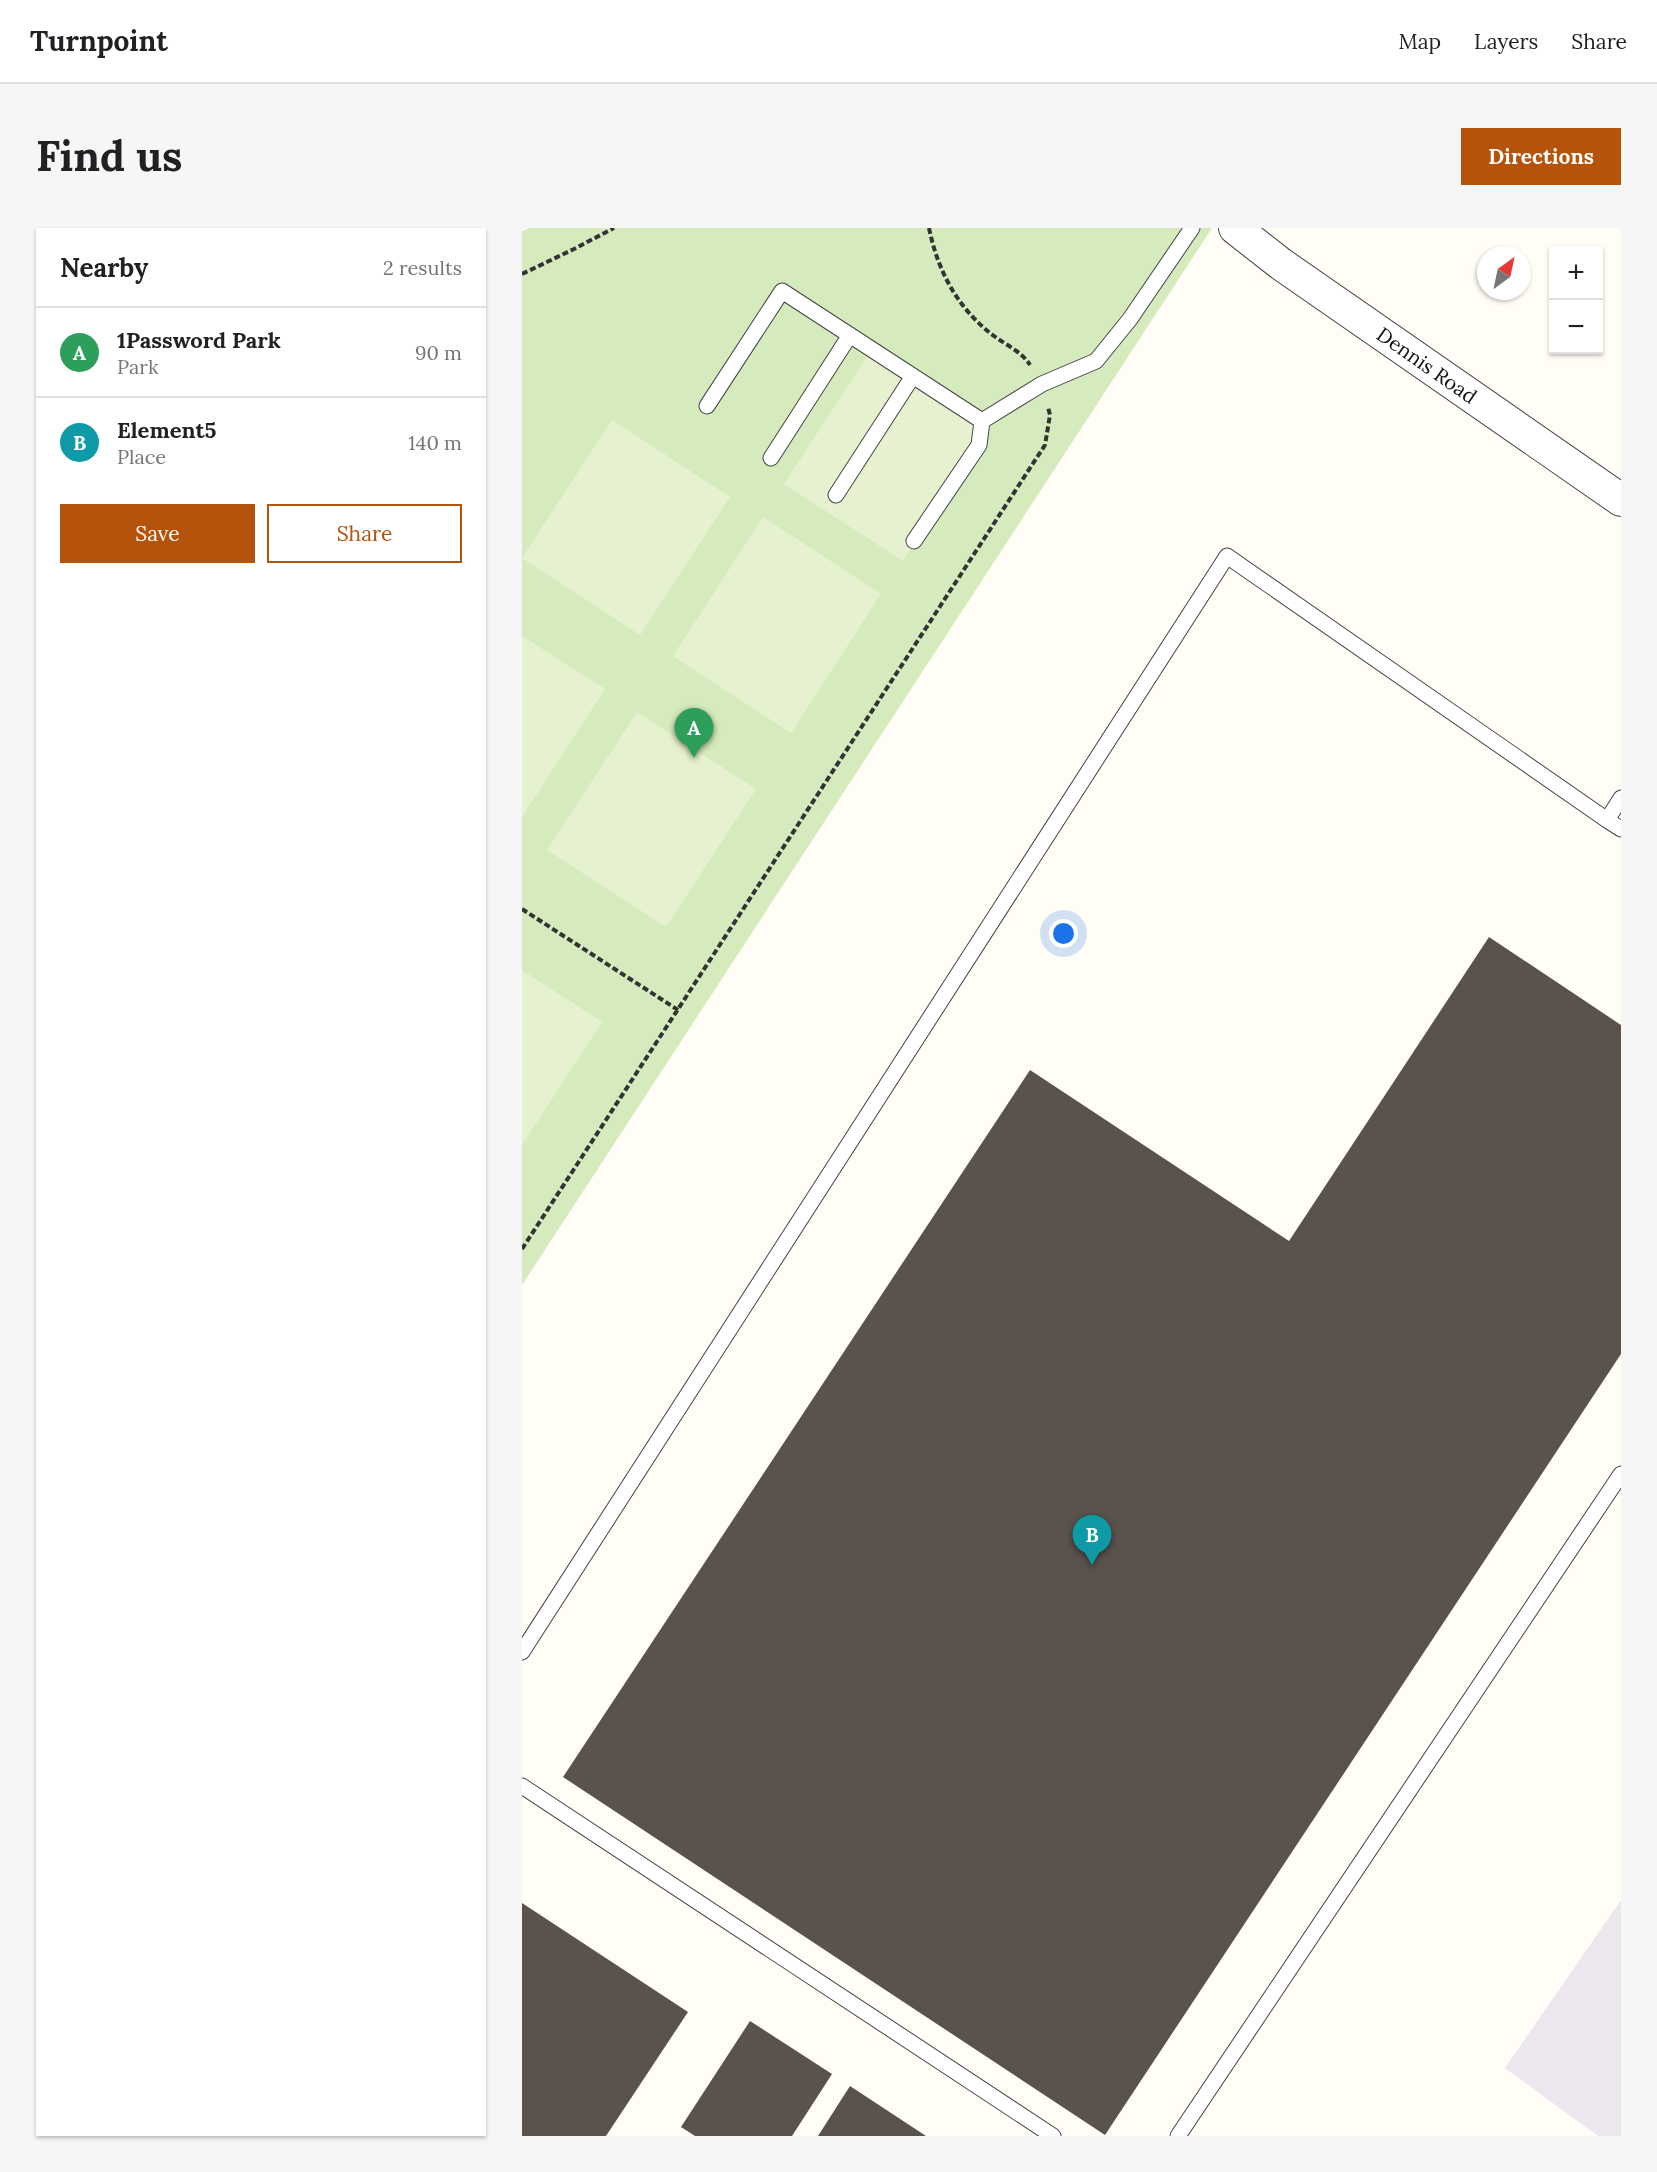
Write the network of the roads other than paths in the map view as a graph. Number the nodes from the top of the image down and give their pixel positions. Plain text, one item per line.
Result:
1 (1192, 228) edge
2 (1235, 228) edge
3 (850, 335) junction
4 (913, 376) junction
5 (706, 406) dead end
6 (982, 421) junction
7 (771, 458) dead end
8 (836, 495) dead end
9 (1621, 500) edge
10 (914, 540) dead end
11 (1621, 798) edge
12 (1606, 820) junction
13 (1621, 830) edge
14 (1621, 1474) edge
15 (522, 1652) edge
16 (522, 1786) edge
17 (1053, 2136) edge
18 (1178, 2136) edge

1 - 6 lane
2 - 9 street, Dennis Road
3 - 4 lane
3 - 5 lane
3 - 7 lane
4 - 6 lane
4 - 8 lane
6 - 10 lane
11 - 12 lane
12 - 13 lane
12 - 15 lane
14 - 18 lane
16 - 17 lane

